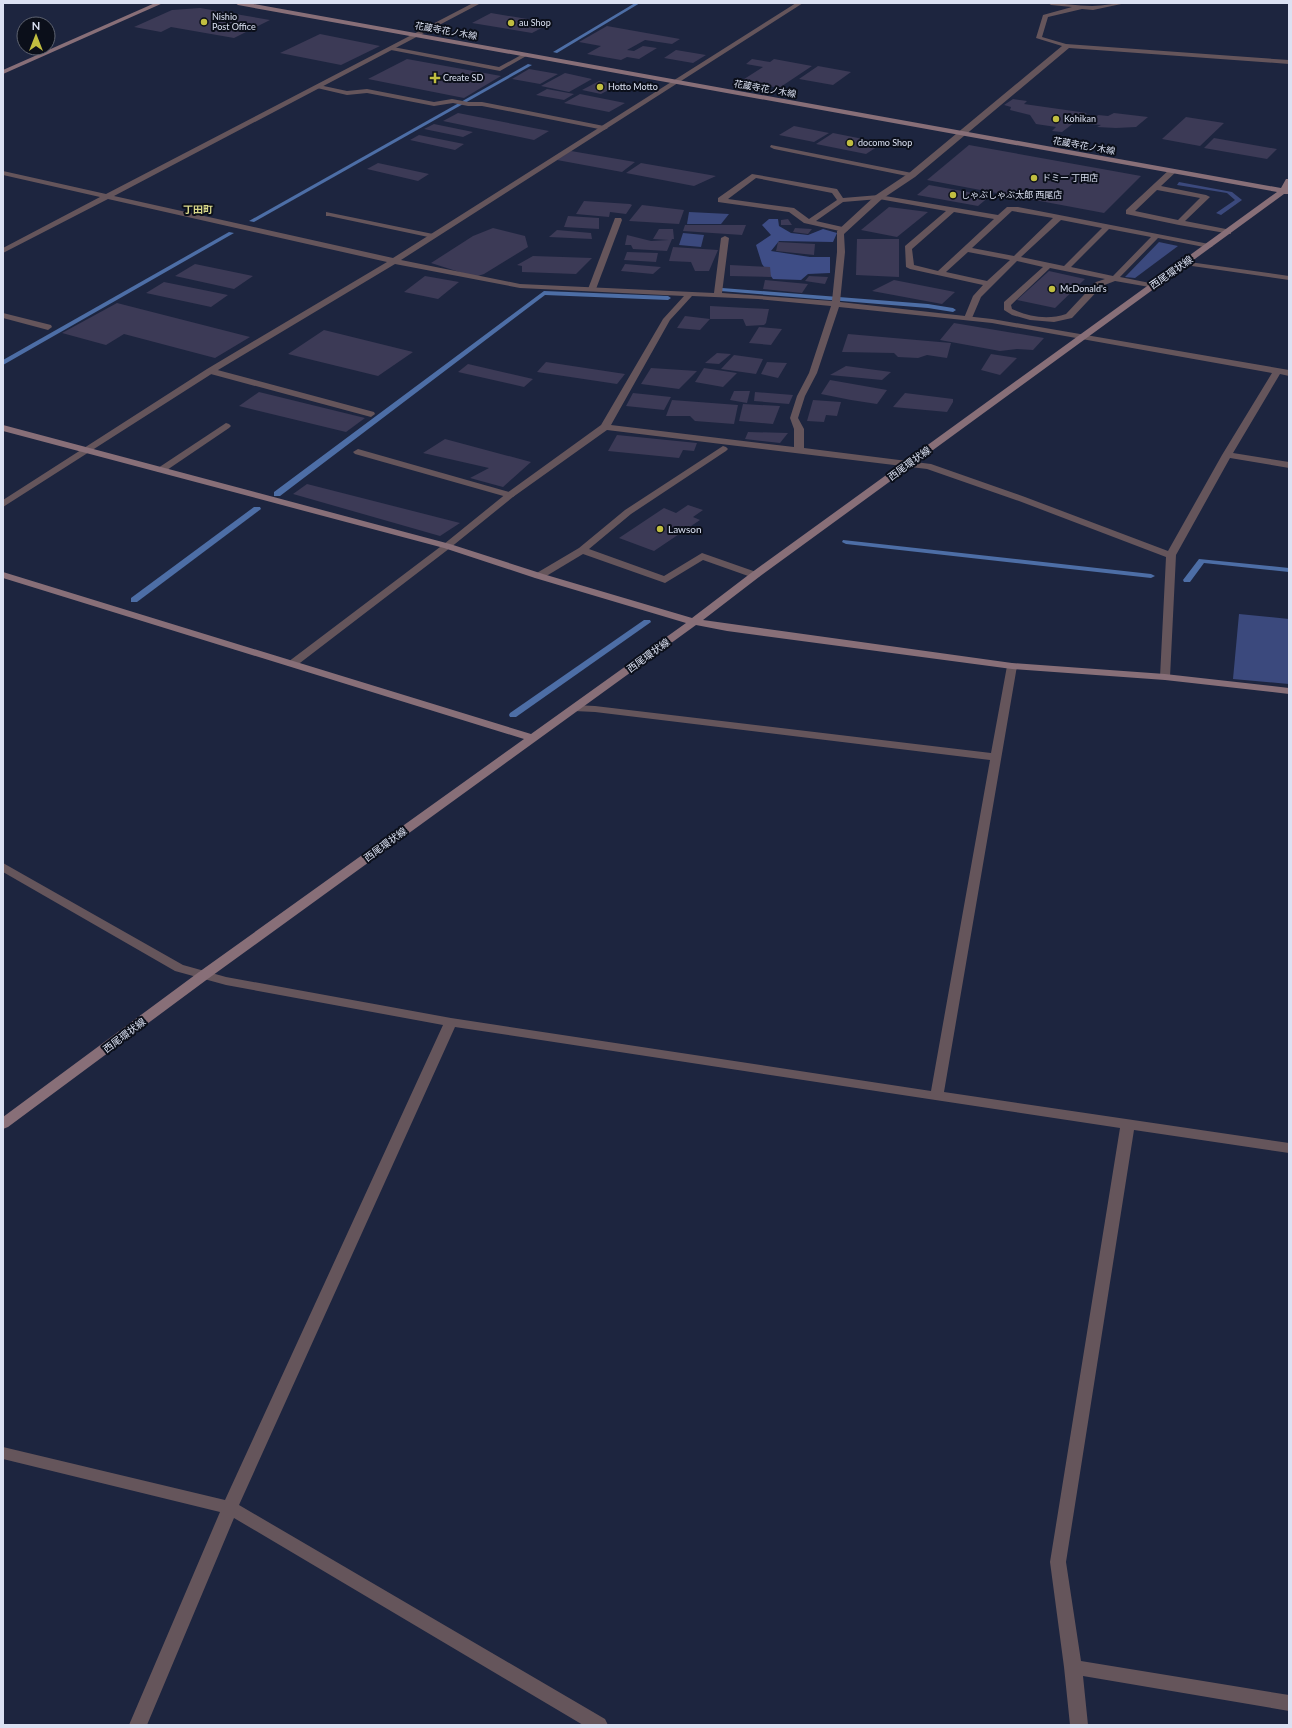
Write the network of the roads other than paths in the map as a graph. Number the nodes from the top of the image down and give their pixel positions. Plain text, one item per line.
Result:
1 (160, 3) edge
2 (238, 3) edge
3 (478, 3) edge
4 (800, 3) edge
5 (1050, 3) edge
6 (1123, 3) edge
7 (1081, 7) junction
8 (417, 35) junction
9 (1068, 46) junction
10 (393, 49) junction
11 (525, 55) junction
12 (1289, 62) edge
13 (3, 72) edge
14 (675, 82) junction
15 (319, 87) junction
16 (604, 128) junction
17 (963, 134) junction
18 (774, 147) dead end
19 (1173, 171) junction
20 (3, 173) edge
21 (912, 175) junction
22 (1289, 180) edge
23 (1156, 187) junction
24 (1286, 192) edge
25 (108, 197) junction
26 (880, 197) junction
27 (841, 200) junction
28 (953, 209) junction
29 (329, 214) dead end
30 (1059, 217) junction
31 (1000, 218) junction
32 (618, 220) dead end
33 (810, 222) junction
34 (1179, 222) junction
35 (1107, 227) junction
36 (844, 230) junction
37 (1228, 232) junction
38 (433, 236) junction
39 (1156, 236) junction
40 (725, 238) dead end
41 (1208, 246) junction
42 (967, 249) junction
43 (3, 251) edge
44 (1016, 258) junction
45 (394, 261) junction
46 (1185, 263) junction
47 (1049, 265) junction
48 (1066, 268) junction
49 (940, 274) junction
50 (1115, 278) junction
51 (1289, 278) edge
52 (989, 284) junction
53 (1152, 286) junction
54 (592, 290) junction
55 (690, 294) junction
56 (718, 295) junction
57 (837, 299) junction
58 (3, 315) edge
59 (968, 318) junction
60 (48, 327) dead end
61 (1083, 337) junction
62 (210, 371) junction
63 (1277, 371) junction
64 (1289, 373) edge
65 (371, 414) dead end
66 (226, 426) dead end
67 (605, 427) junction
68 (3, 428) edge
69 (723, 449) dead end
70 (86, 450) junction
71 (799, 450) junction
72 (358, 452) dead end
73 (1227, 455) junction
74 (908, 464) junction
75 (1289, 465) edge
76 (161, 470) junction
77 (510, 495) junction
78 (5, 502) edge
79 (447, 546) junction
80 (582, 550) junction
81 (1171, 556) junction
82 (3, 575) edge
83 (754, 575) junction
84 (539, 576) junction
85 (694, 622) junction
86 (292, 664) junction
87 (1012, 666) junction
88 (1165, 677) junction
89 (1289, 691) edge
90 (574, 708) junction
91 (532, 738) junction
92 (996, 757) junction
93 (3, 867) edge
94 (204, 975) junction
95 (452, 1022) junction
96 (937, 1096) junction
97 (3, 1124) edge
98 (1128, 1124) junction
99 (1289, 1148) edge
100 (3, 1453) edge
101 (230, 1508) junction
102 (1073, 1667) junction
103 (1289, 1703) edge
104 (138, 1725) edge
105 (599, 1725) edge
106 (1080, 1725) edge

1 - 13 main road
2 - 8 main road, 花蔵寺花ノ木線
3 - 8 street
4 - 14 street
5 - 7 street
6 - 7 street
7 - 9 street
8 - 10 street
8 - 11 main road, 花蔵寺花ノ木線
9 - 12 street
9 - 17 street
10 - 11 street
10 - 15 street
11 - 14 main road, 花蔵寺花ノ木線
14 - 16 street
14 - 17 main road, 花蔵寺花ノ木線
15 - 16 street
15 - 25 street
16 - 38 street
17 - 19 main road, 花蔵寺花ノ木線
17 - 21 street
18 - 21 street
19 - 23 street
19 - 24 main road, 花蔵寺花ノ木線
20 - 25 street
21 - 26 street
22 - 24 main road, 西尾環状線
23 - 34 street
23 - 34 street
24 - 37 main road, 西尾環状線
25 - 43 street
25 - 45 street
26 - 27 street
26 - 28 street
26 - 36 street
27 - 33 street
27 - 33 street
28 - 31 street
28 - 49 street
29 - 38 street
30 - 31 street
30 - 35 street
30 - 44 street
31 - 42 street
32 - 54 street
33 - 36 street
34 - 37 street
35 - 39 street
35 - 48 street
36 - 57 street
37 - 41 main road, 西尾環状線
38 - 45 street
39 - 41 street
39 - 50 street
40 - 56 street
41 - 46 main road, 西尾環状線
42 - 44 street
42 - 49 street
44 - 47 street
44 - 52 street
45 - 54 street
45 - 62 street
46 - 51 street
46 - 53 main road, 西尾環状線
47 - 48 street
47 - 50 street
48 - 50 street
49 - 52 street
50 - 53 street
52 - 59 street
53 - 61 main road, 西尾環状線
54 - 55 street
55 - 56 street
55 - 67 street
56 - 57 street
57 - 59 street
57 - 71 street
58 - 60 street
59 - 61 street
61 - 63 street
61 - 74 main road, 西尾環状線
62 - 65 street
62 - 70 street
63 - 64 street
63 - 73 street
66 - 76 street
67 - 71 street
67 - 77 street
68 - 70 main road
69 - 80 street
70 - 76 main road
70 - 78 street
71 - 74 street
72 - 77 street
73 - 75 street
73 - 81 street
74 - 81 street
74 - 83 main road, 西尾環状線
76 - 79 main road
77 - 79 street
79 - 84 main road
79 - 86 street
80 - 83 street
80 - 84 street
81 - 88 street
82 - 86 main road
83 - 85 main road, 西尾環状線
84 - 85 main road
85 - 87 main road
85 - 90 main road, 西尾環状線
86 - 91 main road
87 - 88 main road
87 - 92 street
88 - 89 main road
90 - 91 main road, 西尾環状線
90 - 92 street
91 - 94 main road, 西尾環状線
92 - 96 street
93 - 94 street
94 - 95 street
94 - 97 main road, 西尾環状線
95 - 96 street
95 - 101 street
96 - 98 street
98 - 99 street
98 - 102 street
100 - 101 street
101 - 104 street
101 - 105 street
102 - 103 street
102 - 106 street

